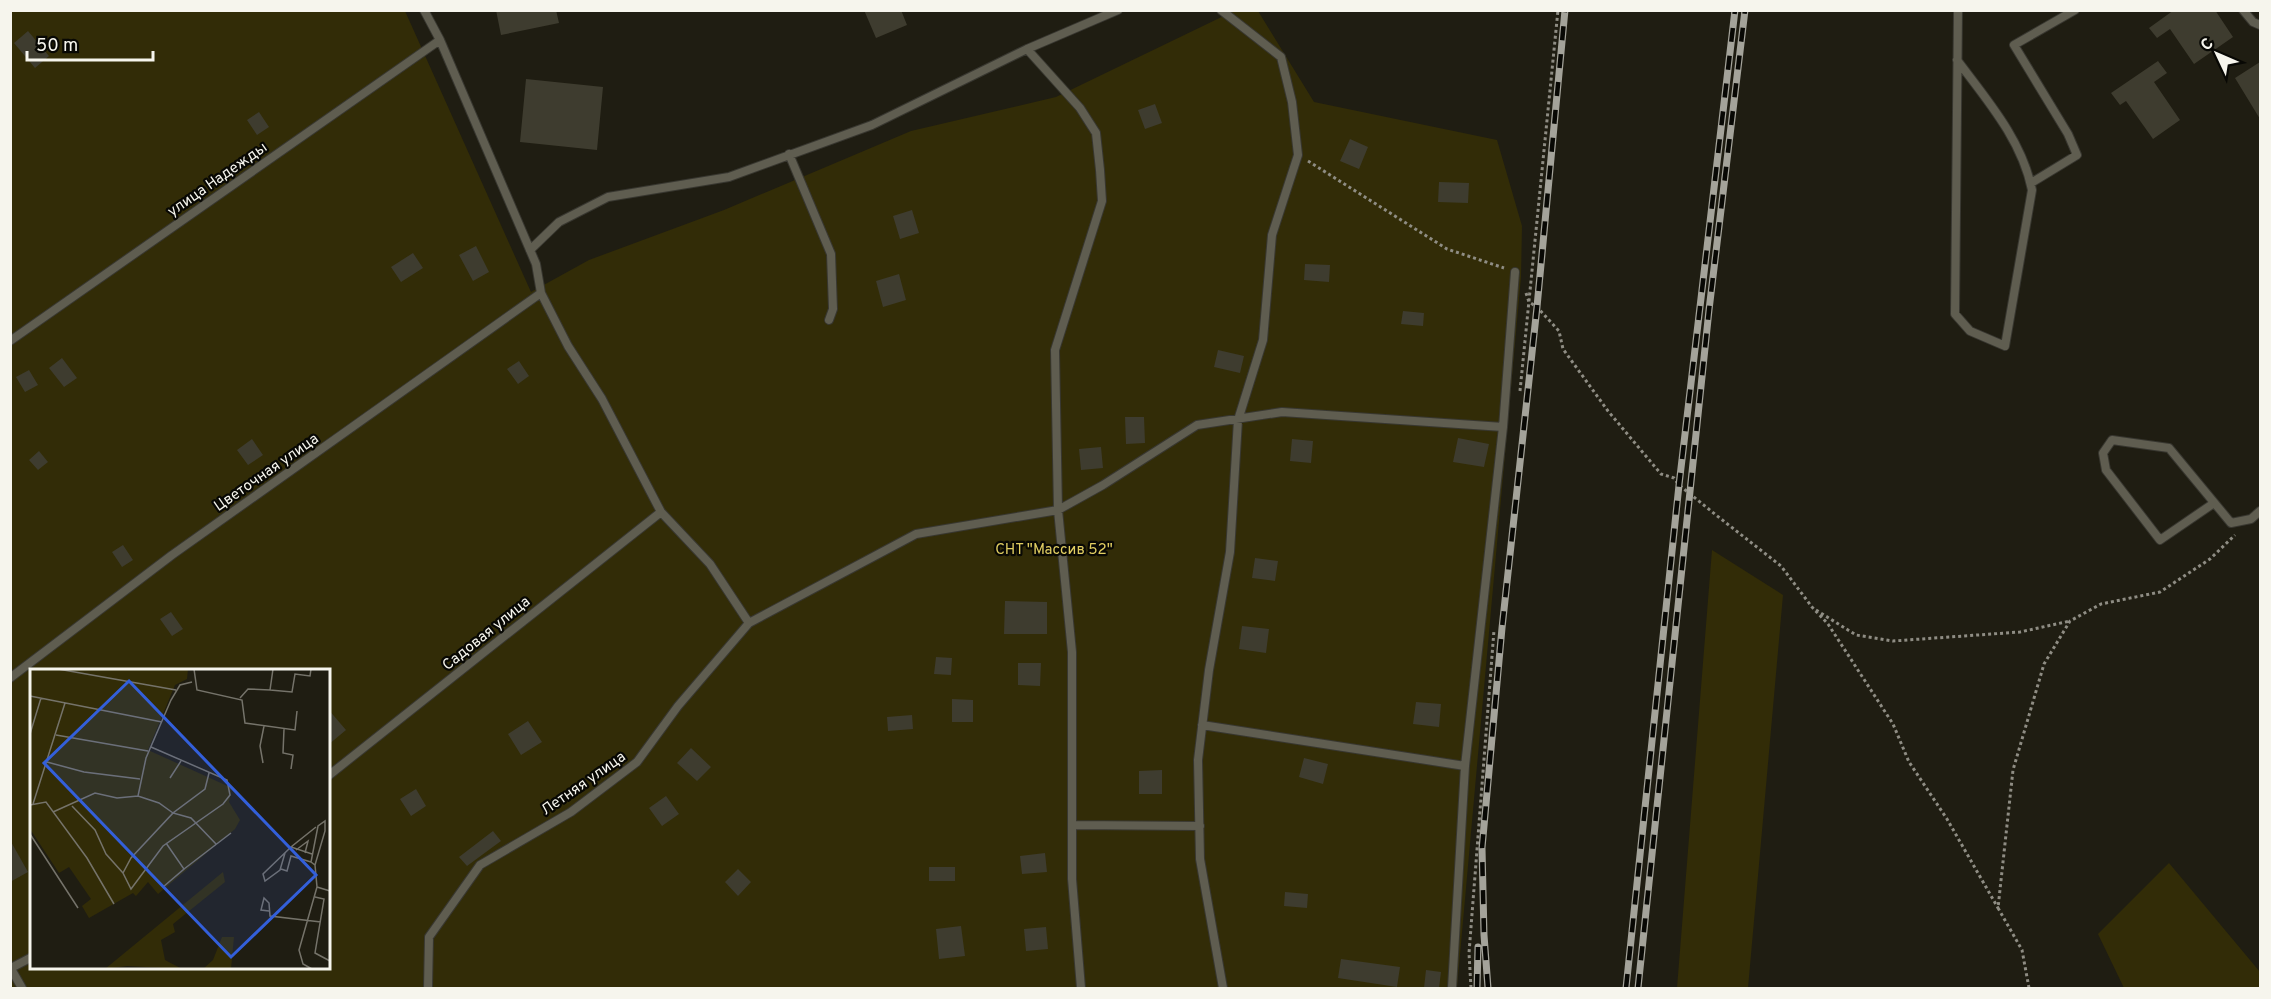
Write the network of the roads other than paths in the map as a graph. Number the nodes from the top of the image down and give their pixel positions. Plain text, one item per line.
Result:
1 (424, 10) edge
2 (1118, 10) edge
3 (1221, 10) edge
4 (1958, 10) edge
5 (2075, 10) edge
6 (2243, 10) edge
7 (2260, 24) edge
8 (440, 40) junction
9 (1027, 49) junction
10 (1957, 60) junction
11 (789, 154) junction
12 (2031, 183) junction
13 (531, 250) junction
14 (1515, 272) road end
15 (541, 293) junction
16 (829, 320) dead end
17 (10, 341) edge
18 (1238, 420) junction
19 (1503, 427) junction
20 (2214, 503) junction
21 (1058, 510) junction
22 (2260, 511) edge
23 (660, 512) junction
24 (749, 623) junction
25 (10, 678) edge
26 (1202, 725) junction
27 (1465, 766) junction
28 (330, 774) edge
29 (1072, 825) junction
30 (1200, 825) junction
31 (30, 958) edge
32 (11, 968) edge
33 (22, 988) edge
34 (428, 988) edge
35 (1081, 988) edge
36 (1222, 988) edge
37 (1452, 988) edge

1 - 8 lane
2 - 9 lane
3 - 18 lane
4 - 10 lane
5 - 12 lane
6 - 7 lane
8 - 13 lane
8 - 17 lane, улица Надежды
9 - 11 lane
9 - 21 lane
10 - 12 lane
10 - 12 lane
11 - 13 lane
11 - 16 lane
13 - 15 lane
14 - 19 lane
15 - 23 lane
15 - 25 lane, Цветочная улица
18 - 19 lane
18 - 21 lane
18 - 26 lane
19 - 27 lane
20 - 20 lane
20 - 22 lane
21 - 24 lane
21 - 29 lane
23 - 24 lane
23 - 28 lane, Садовая улица
24 - 34 lane, Летняя улица
26 - 27 lane
26 - 30 lane
27 - 37 lane
29 - 30 lane
29 - 35 lane
30 - 36 lane
31 - 32 lane
32 - 33 lane

